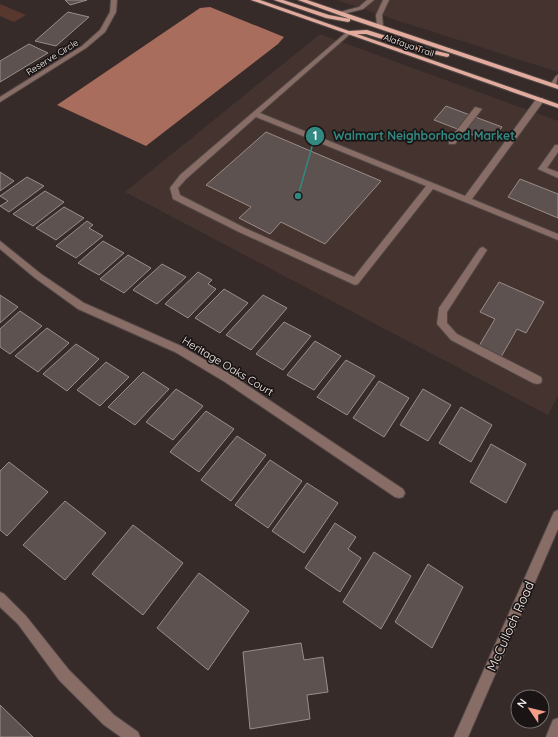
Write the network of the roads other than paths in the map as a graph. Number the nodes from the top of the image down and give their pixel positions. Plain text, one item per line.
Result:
1 (114, 0) edge
2 (254, 0) edge
3 (277, 0) edge
4 (301, 0) edge
5 (371, 0) edge
6 (386, 0) edge
7 (339, 13) junction
8 (357, 18) junction
9 (380, 26) junction
10 (348, 33) junction
11 (488, 63) junction
12 (558, 77) edge
13 (555, 86) edge
14 (0, 100) edge
15 (540, 100) junction
16 (558, 106) edge
17 (478, 109) dead end
18 (256, 114) junction
19 (452, 142) dead end
20 (558, 147) edge
21 (558, 175) edge
22 (432, 185) junction
23 (467, 200) junction
24 (558, 237) edge
25 (0, 244) edge
26 (483, 250) dead end
27 (538, 380) dead end
28 (399, 493) dead end
29 (558, 516) edge
30 (0, 598) edge
31 (558, 725) edge
32 (133, 737) edge
33 (461, 737) edge
34 (553, 737) edge

1 - 14 street, Reserve Circle
2 - 10 main road, Alafaya Trail
3 - 8 main road
4 - 7 main road, Alafaya Trail
5 - 7 street
6 - 9 street
7 - 8 main road, Alafaya Trail
8 - 9 main road, Alafaya Trail
9 - 11 main road, Alafaya Trail
10 - 11 main road
10 - 15 main road, Alafaya Trail
10 - 18 street
11 - 13 main road, Alafaya Trail
12 - 13 street
15 - 16 main road, Alafaya Trail
15 - 23 street
17 - 19 street
18 - 22 street
18 - 22 street
20 - 21 street
22 - 23 street
23 - 24 street
25 - 28 street, Heritage Oaks Court
26 - 27 street
29 - 33 street, McCulloch Road
30 - 32 street
31 - 34 street

